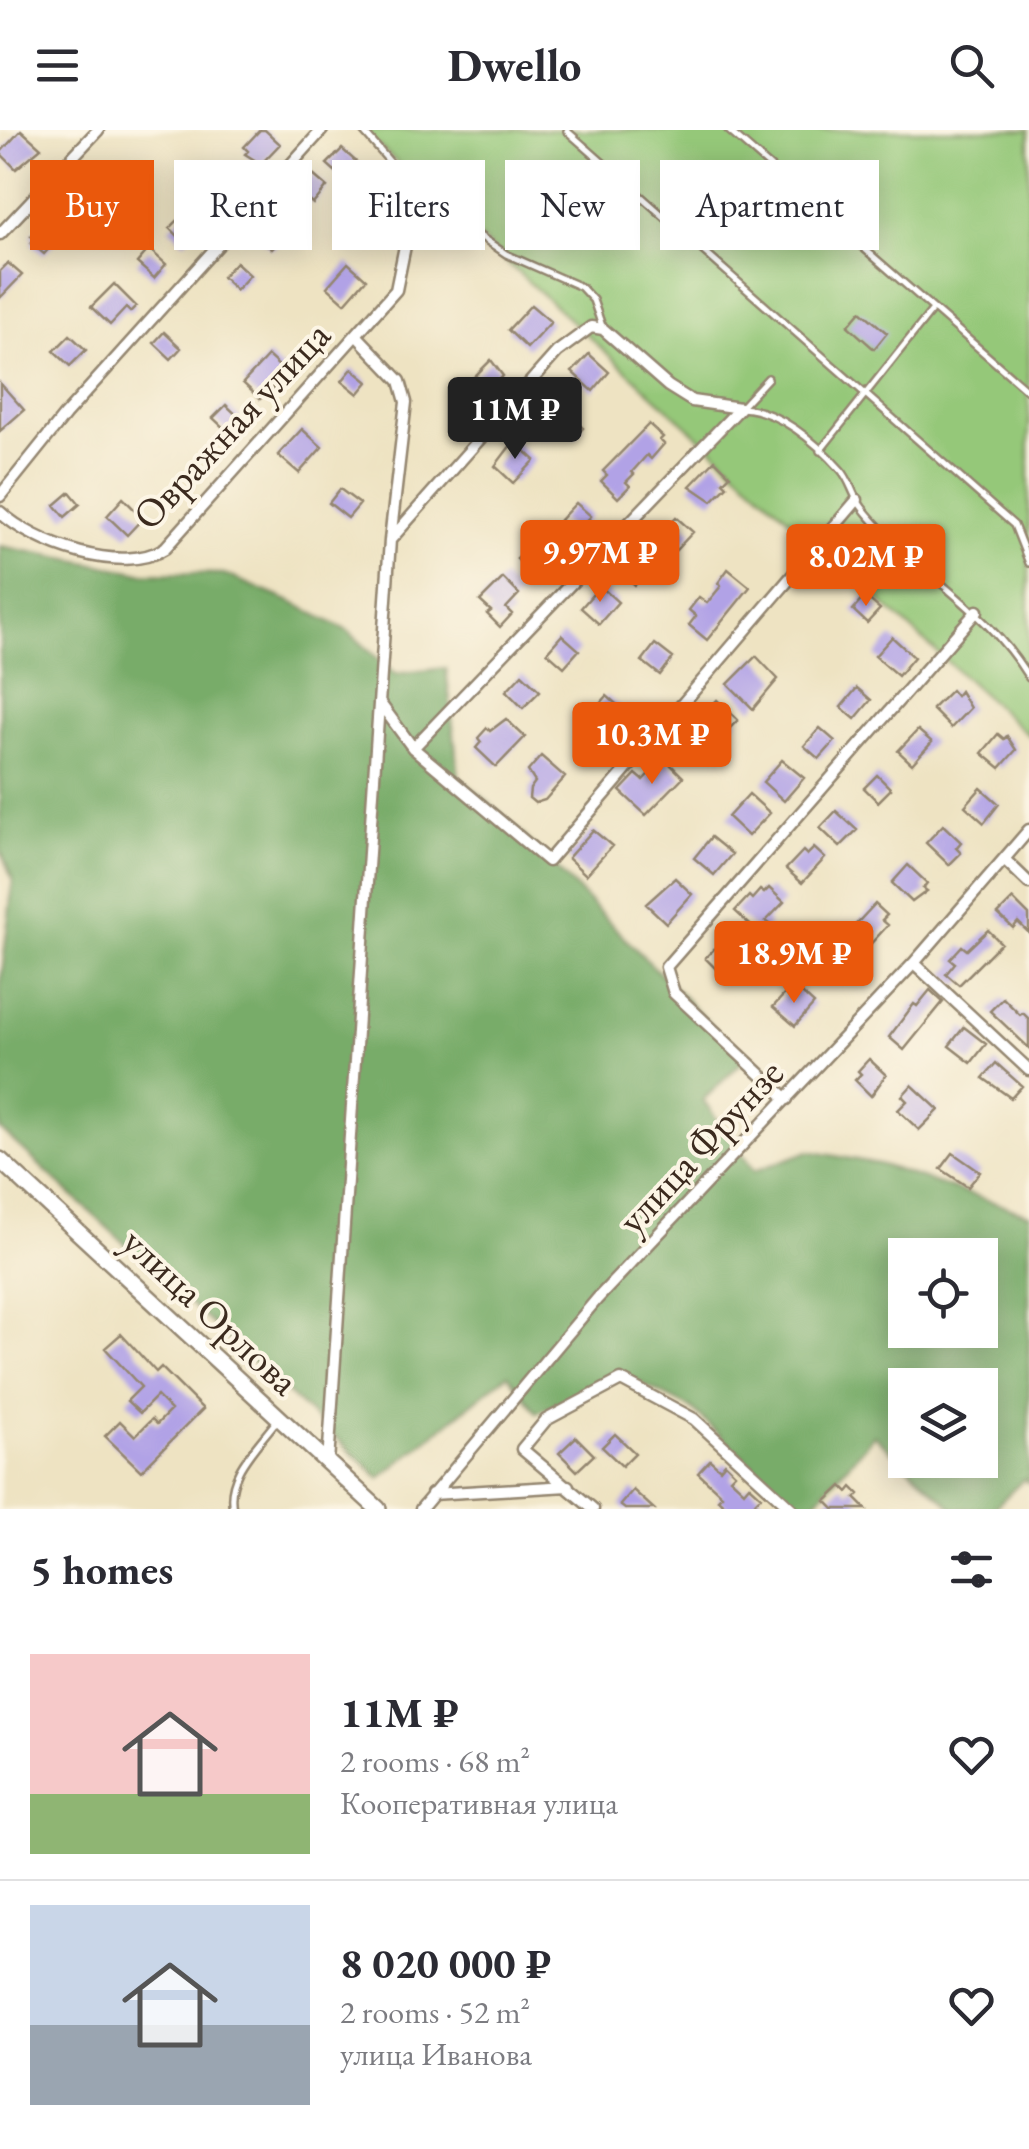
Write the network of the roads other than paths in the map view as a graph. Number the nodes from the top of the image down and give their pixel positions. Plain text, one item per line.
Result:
1 (98, 130) edge
2 (322, 130) edge
3 (362, 130) edge
4 (728, 130) edge
5 (567, 131) edge
6 (388, 160) edge
7 (0, 234) edge
8 (485, 240) edge
9 (404, 250) edge
10 (932, 310) junction
11 (603, 328) junction
12 (357, 336) junction
13 (768, 378) dead end
14 (1029, 392) edge
15 (865, 394) junction
16 (740, 408) junction
17 (820, 450) junction
18 (0, 496) edge
19 (857, 500) junction
20 (0, 512) edge
21 (390, 540) junction
22 (1029, 563) edge
23 (977, 611) junction
24 (1029, 678) edge
25 (379, 702) junction
26 (413, 748) junction
27 (1029, 830) edge
28 (1004, 859) junction
29 (1029, 883) edge
30 (914, 963) junction
31 (1029, 1070) edge
32 (787, 1099) junction
33 (0, 1160) edge
34 (279, 1418) junction
35 (328, 1463) junction
36 (568, 1486) junction
37 (432, 1494) junction
38 (233, 1509) edge
39 (378, 1509) edge
40 (421, 1509) edge
41 (593, 1509) edge
42 (792, 1509) edge

1 - 7 street
2 - 18 street
3 - 6 lane
4 - 10 lane
5 - 15 lane
8 - 11 lane
9 - 12 street, Овражная улица
10 - 14 lane
10 - 15 lane
11 - 16 street
11 - 21 street
12 - 20 street, Овражная улица
12 - 21 street
13 - 16 lane
15 - 17 lane
15 - 22 lane
16 - 17 lane
16 - 26 street
17 - 19 lane
19 - 23 lane
19 - 26 street
21 - 25 street
23 - 24 lane
23 - 32 street
25 - 26 street
25 - 35 street
27 - 28 street, улица Фрунзе
28 - 29 street
28 - 30 street, улица Фрунзе
30 - 31 street
30 - 32 street, улица Фрунзе
32 - 37 street, улица Фрунзе
33 - 34 street, улица Орлова
34 - 35 street, улица Орлова
34 - 38 lane
35 - 39 street, улица Орлова
36 - 37 street
36 - 41 street
36 - 42 street
37 - 40 street, улица Фрунзе

